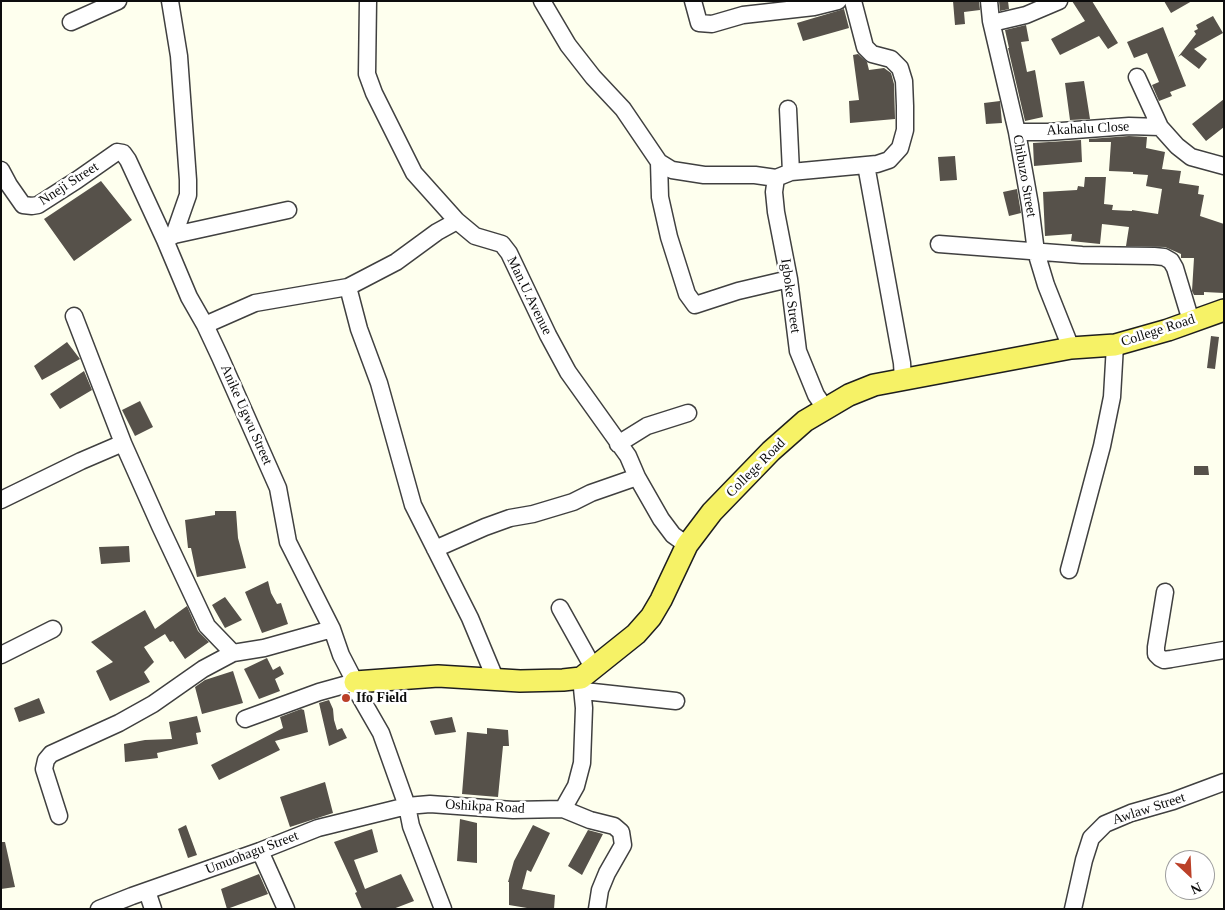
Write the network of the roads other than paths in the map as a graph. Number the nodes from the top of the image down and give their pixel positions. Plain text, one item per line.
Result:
1 (118, 1) edge
2 (170, 1) edge
3 (368, 1) edge
4 (542, 1) edge
5 (693, 1) edge
6 (838, 1) edge
7 (853, 1) edge
8 (989, 1) edge
9 (1060, 1) edge
10 (797, 5) edge
11 (71, 22) dead end
12 (992, 23) junction
13 (1137, 77) dead end
14 (788, 109) dead end
15 (1160, 127) junction
16 (1016, 132) junction
17 (122, 153) joint
18 (659, 162) junction
19 (866, 166) junction
20 (1224, 166) edge
21 (1, 170) edge
22 (791, 172) junction
23 (776, 178) junction
24 (288, 210) dead end
25 (457, 221) junction
26 (170, 237) junction
27 (938, 244) dead end
28 (1036, 252) junction
29 (789, 279) junction
30 (348, 287) junction
31 (1224, 310) edge
32 (74, 316) dead end
33 (1191, 321) junction
34 (205, 325) junction
35 (1115, 345) junction
36 (1071, 348) junction
37 (903, 380) junction
38 (825, 408) junction
39 (688, 413) dead end
40 (123, 443) junction
41 (618, 444) junction
42 (637, 477) junction
43 (1, 500) edge
44 (687, 545) junction
45 (435, 549) junction
46 (1069, 570) dead end
47 (1165, 592) dead end
48 (560, 608) dead end
49 (332, 628) junction
50 (53, 629) dead end
51 (1224, 650) edge
52 (232, 653) junction
53 (1, 655) edge
54 (495, 678) junction
55 (586, 679) junction
56 (355, 682) junction
57 (676, 702) dead end
58 (245, 719) dead end
59 (1224, 782) edge
60 (407, 806) junction
61 (563, 809) junction
62 (59, 816) dead end
63 (260, 851) junction
64 (147, 891) junction
65 (99, 909) edge
66 (153, 909) edge
67 (286, 909) edge
68 (443, 909) edge
69 (597, 909) edge
70 (1073, 909) edge

1 - 11 street
2 - 26 street
3 - 25 street, Man.U.Avenue
4 - 18 street
5 - 10 street
6 - 10 street
7 - 19 street
8 - 12 street, Chibuzo Street
9 - 12 street
12 - 16 street, Chibuzo Street
13 - 15 street
14 - 22 street
15 - 16 street, Akahalu Close
15 - 20 street
16 - 28 street, Chibuzo Street
17 - 21 street, Nneji Street
17 - 26 street, Anike Ugwu Street
18 - 23 street
18 - 29 street
19 - 22 street
19 - 37 street
22 - 23 street
23 - 29 street, Igboke Street
24 - 26 street
25 - 30 street
25 - 41 street, Man.U.Avenue
26 - 34 street, Anike Ugwu Street
27 - 28 street
28 - 33 street
28 - 36 street, Chibuzo Street
29 - 38 street, Igboke Street
30 - 34 street
30 - 45 street
31 - 33 main road, College Road
32 - 40 street
33 - 35 main road, College Road
34 - 49 street, Anike Ugwu Street
35 - 36 main road, College Road
35 - 46 street
36 - 37 main road, College Road
37 - 38 main road, College Road
38 - 44 main road, College Road
39 - 41 street
40 - 43 street
40 - 52 street
41 - 42 street, Man.U.Avenue
42 - 44 street, Man.U.Avenue
42 - 45 street
44 - 55 main road, College Road
45 - 54 street
47 - 51 street
48 - 55 street
49 - 52 street
49 - 56 street, Anike Ugwu Street
50 - 53 street
52 - 62 street
54 - 55 main road
54 - 56 main road
55 - 57 street
55 - 61 street
56 - 58 street
56 - 60 street, Anike Ugwu Street
59 - 70 street, Awlaw Street
60 - 61 street, Oshikpa Road
60 - 63 street, Umuohagu Street
60 - 68 street, Anike Ugwu Street
61 - 69 street
63 - 64 street, Umuohagu Street
63 - 67 street
64 - 65 street, Umuohagu Street
64 - 66 street

